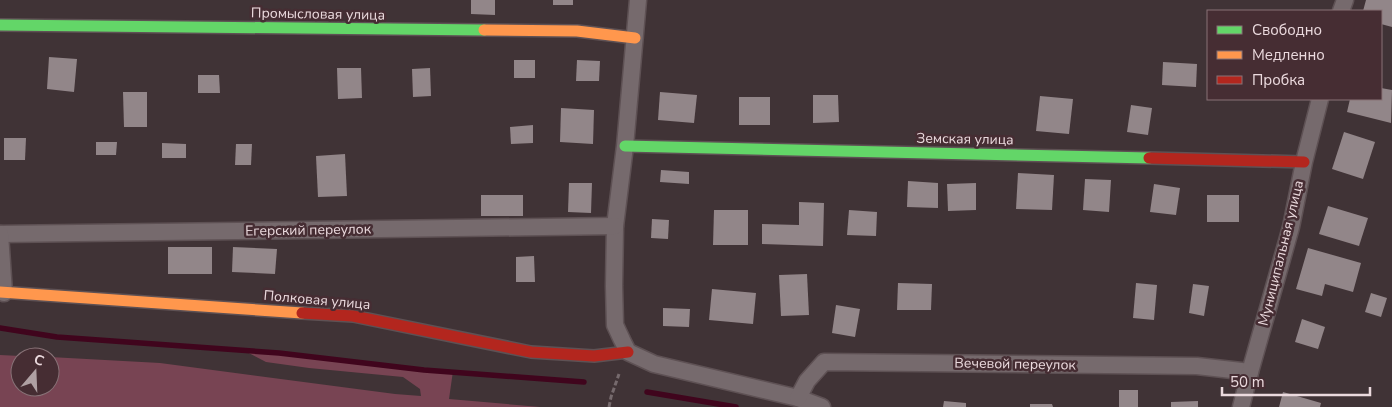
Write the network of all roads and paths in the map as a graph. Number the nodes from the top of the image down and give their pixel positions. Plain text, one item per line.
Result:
1 (638, 0) edge
2 (0, 25) edge
3 (635, 38) junction
4 (1320, 100) edge
5 (625, 146) junction
6 (1304, 162) junction
7 (616, 226) junction
8 (0, 234) edge
9 (2, 293) edge
10 (628, 352) junction
11 (1250, 372) junction
12 (798, 398) junction
13 (610, 407) edge
14 (822, 407) edge
15 (1241, 407) edge

1 - 3 street
2 - 3 street, Промысловая улица
3 - 5 street
4 - 6 street, Муниципальная улица
5 - 6 street, Земская улица
5 - 7 street
6 - 11 street, Муниципальная улица
7 - 8 street, Егерский переулок
7 - 10 street
8 - 9 street
9 - 10 street, Полковая улица
10 - 12 street
10 - 13 path
11 - 12 street, Вечевой переулок
11 - 15 street, Муниципальная улица
12 - 14 street

